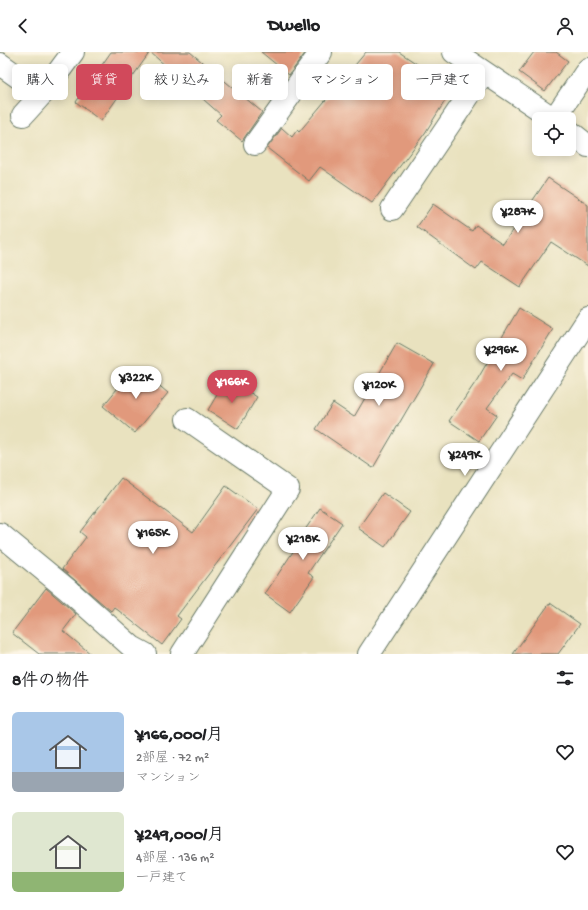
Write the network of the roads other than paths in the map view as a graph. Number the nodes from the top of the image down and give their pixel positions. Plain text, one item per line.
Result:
1 (73, 52) edge
2 (321, 52) edge
3 (454, 52) edge
4 (0, 64) edge
5 (64, 64) edge
6 (471, 64) edge
7 (588, 69) edge
8 (12, 73) edge
9 (485, 74) edge
10 (37, 100) edge
11 (466, 100) edge
12 (543, 112) edge
13 (559, 112) edge
14 (23, 115) dead end
15 (576, 137) edge
16 (255, 144) dead end
17 (588, 146) edge
18 (392, 209) dead end
19 (588, 319) edge
20 (187, 419) dead end
21 (0, 534) edge
22 (135, 652) edge
23 (182, 654) edge
24 (369, 654) edge

1 - 5 street
2 - 16 street
3 - 6 street
4 - 8 street
7 - 13 street
9 - 12 street
10 - 14 street
11 - 18 street
15 - 17 street
19 - 24 street
20 - 23 street
21 - 22 street

